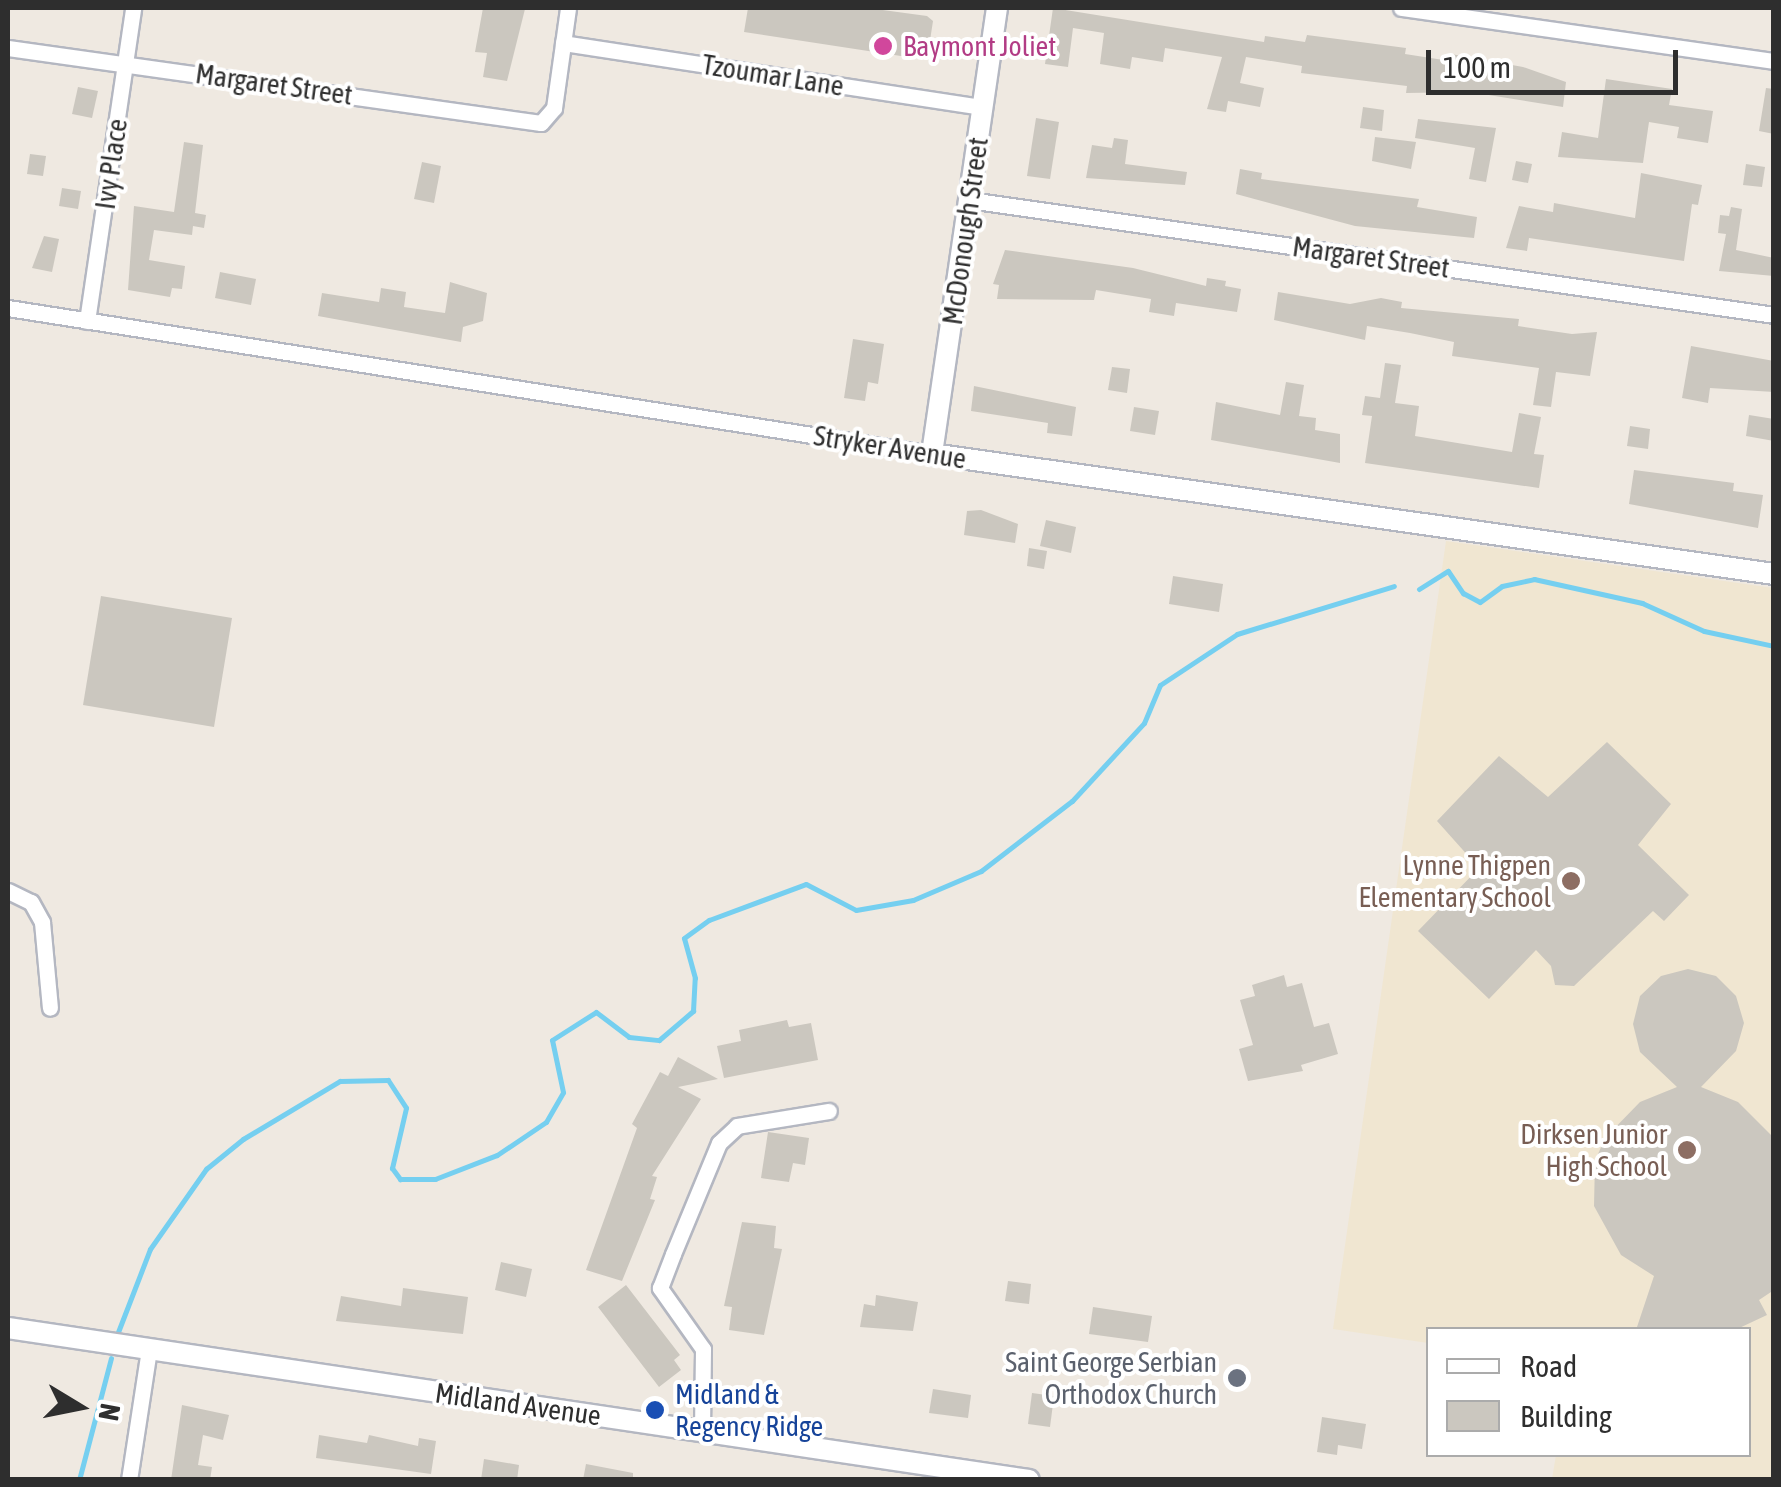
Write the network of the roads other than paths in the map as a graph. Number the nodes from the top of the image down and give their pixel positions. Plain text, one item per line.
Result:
1 (133, 8) edge
2 (568, 8) edge
3 (998, 8) edge
4 (1400, 8) edge
5 (563, 43) junction
6 (8, 48) edge
7 (1774, 60) edge
8 (126, 62) junction
9 (983, 107) junction
10 (969, 200) junction
11 (8, 308) edge
12 (1774, 315) edge
13 (88, 321) junction
14 (932, 454) junction
15 (1774, 574) edge
16 (8, 891) edge
17 (50, 1008) dead end
18 (829, 1111) dead end
19 (8, 1328) edge
20 (149, 1348) junction
21 (702, 1431) junction
22 (130, 1480) edge
23 (1029, 1480) edge

1 - 8 street, Ivy Place
2 - 5 street
3 - 9 street, McDonough Street
4 - 7 street
5 - 8 street, Margaret Street
5 - 9 street, Tzoumar Lane
6 - 8 street, Margaret Street
8 - 13 street, Ivy Place
9 - 10 street, McDonough Street
10 - 12 street, Margaret Street
10 - 14 street, McDonough Street
11 - 13 street, Stryker Avenue
13 - 14 street, Stryker Avenue
14 - 15 street, Stryker Avenue
16 - 17 street
18 - 21 street
19 - 20 street, Midland Avenue
20 - 21 street, Midland Avenue
20 - 22 street
21 - 23 street, Midland Avenue

